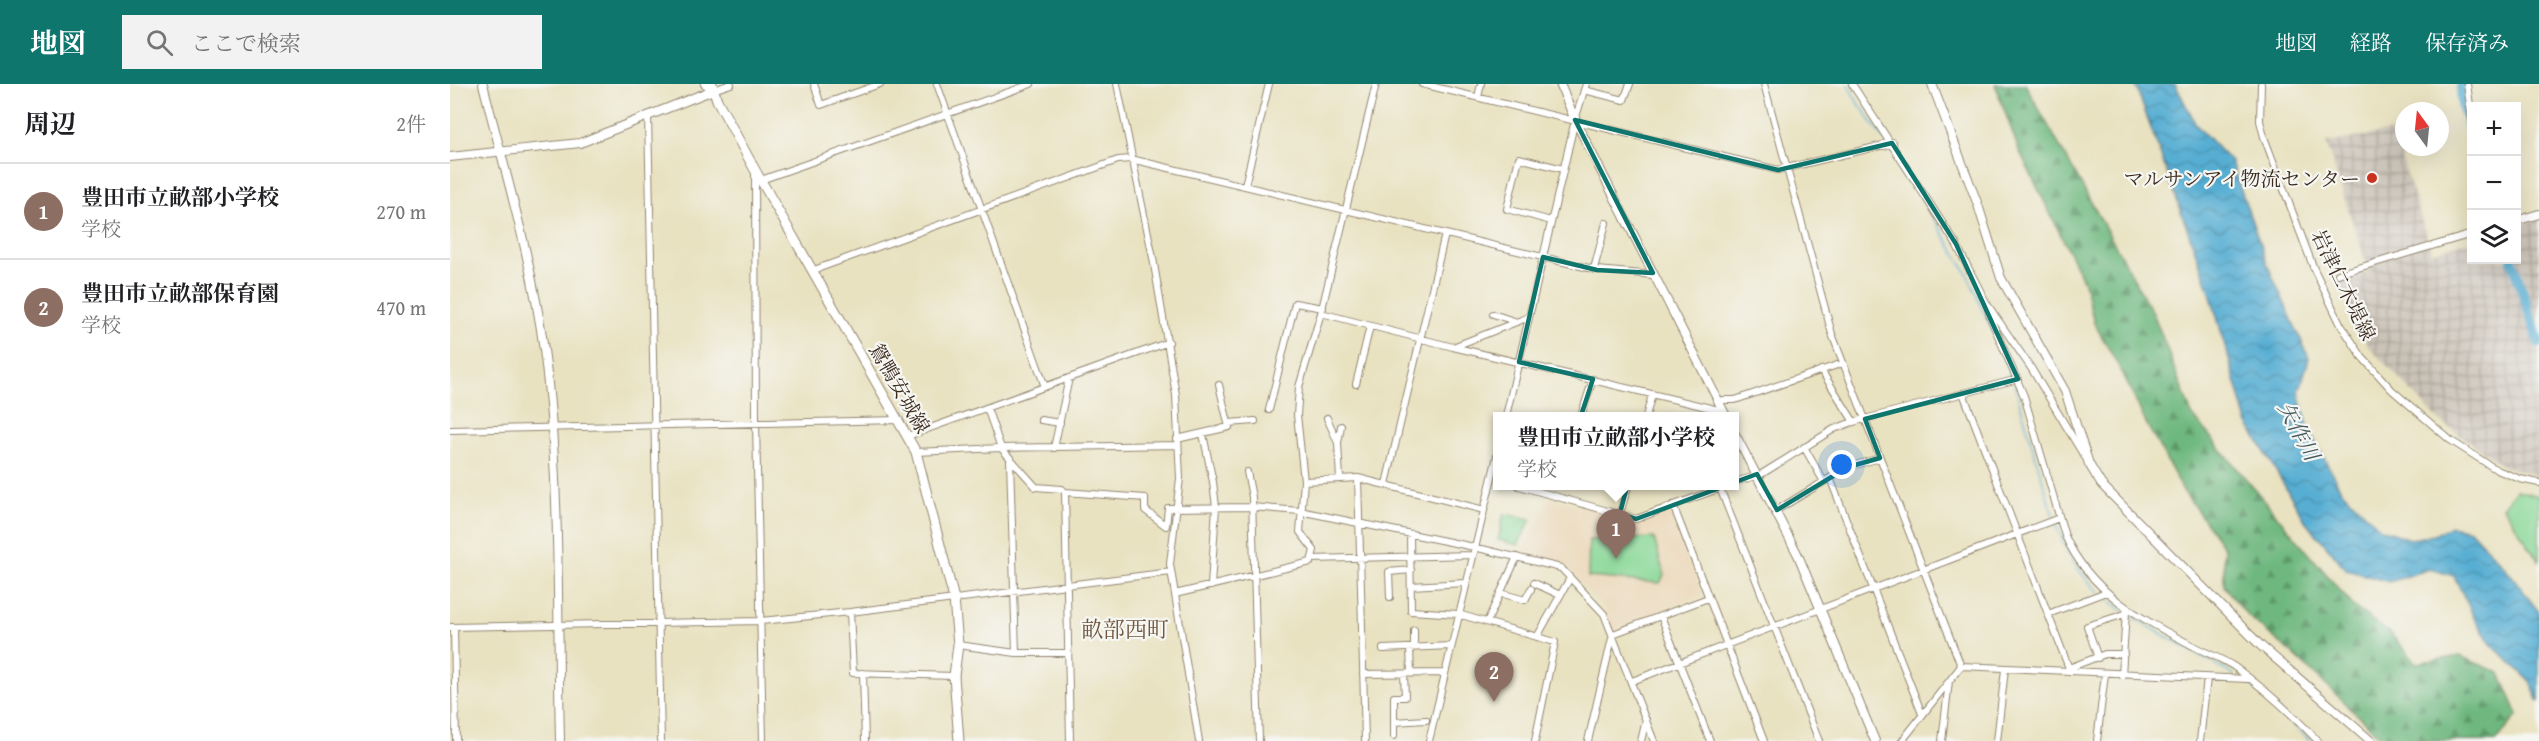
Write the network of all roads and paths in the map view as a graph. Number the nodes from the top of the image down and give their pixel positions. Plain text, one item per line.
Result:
1 (483, 84) edge
2 (704, 84) edge
3 (731, 84) edge
4 (814, 84) edge
5 (880, 84) edge
6 (937, 84) edge
7 (1031, 84) edge
8 (1117, 84) edge
9 (1269, 84) edge
10 (1376, 84) edge
11 (1422, 84) edge
12 (1481, 84) edge
13 (1560, 84) edge
14 (1630, 84) edge
15 (1764, 84) edge
16 (1852, 84) edge
17 (1932, 84) edge
18 (2260, 84) edge
19 (2467, 84) edge
20 (713, 87) edge
21 (1585, 87) edge
22 (1478, 97) junction
23 (2470, 102) edge
24 (948, 114) junction
25 (648, 115) junction
26 (1575, 120) junction
27 (1888, 144) junction
28 (500, 151) junction
29 (450, 157) edge
30 (1131, 159) junction
31 (1563, 169) junction
32 (755, 170) junction
33 (1788, 170) junction
34 (761, 180) junction
35 (1245, 185) junction
36 (982, 209) junction
37 (1346, 211) junction
38 (2539, 214) edge
39 (2521, 220) edge
40 (1551, 221) junction
41 (1606, 223) dead end
42 (1445, 234) junction
43 (2467, 235) edge
44 (1543, 256) junction
45 (1594, 269) junction
46 (813, 270) junction
47 (2338, 274) dead end
48 (1654, 275) junction
49 (1987, 304) junction
50 (1322, 310) junction
51 (1493, 314) dead end
52 (1529, 317) junction
53 (1517, 322) junction
54 (1370, 326) junction
55 (1419, 339) junction
56 (1168, 342) junction
57 (1454, 347) junction
58 (1519, 362) junction
59 (1843, 363) junction
60 (1821, 370) junction
61 (1068, 378) junction
62 (1593, 379) junction
63 (2018, 379) junction
64 (1356, 384) dead end
65 (1219, 385) dead end
66 (1045, 387) junction
67 (1963, 393) junction
68 (1652, 395) junction
69 (1718, 403) junction
70 (987, 408) junction
71 (1269, 410) dead end
72 (1507, 412) edge
73 (1583, 412) edge
74 (1647, 412) edge
75 (1717, 412) edge
76 (1724, 412) edge
77 (1327, 418) dead end
78 (1865, 419) junction
79 (899, 420) junction
80 (1041, 420) dead end
81 (1255, 421) dead end
82 (1854, 422) junction
83 (756, 423) junction
84 (1060, 423) junction
85 (1228, 423) junction
86 (654, 425) junction
87 (1341, 426) dead end
88 (552, 427) junction
89 (450, 430) edge
90 (1203, 434) junction
91 (908, 436) junction
92 (1739, 441) edge
93 (1178, 442) junction
94 (1338, 443) junction
95 (1054, 447) junction
96 (1804, 447) junction
97 (1001, 448) junction
98 (916, 452) junction
99 (1880, 458) junction
100 (1010, 459) junction
101 (2089, 464) junction
102 (1247, 472) dead end
103 (1757, 475) junction
104 (1358, 478) junction
105 (1830, 478) junction
106 (1340, 479) junction
107 (1739, 480) edge
108 (1304, 481) junction
109 (1493, 481) edge
110 (1824, 482) junction
111 (2539, 483) edge
112 (1386, 484) junction
113 (1533, 490) edge
114 (1549, 490) edge
115 (1627, 490) edge
116 (1715, 490) edge
117 (1724, 490) edge
118 (1065, 492) junction
119 (1547, 494) junction
120 (1673, 505) junction
121 (1216, 507) junction
122 (1252, 507) junction
123 (1177, 508) junction
124 (1484, 510) junction
125 (1776, 510) junction
126 (1300, 511) junction
127 (1620, 513) junction
128 (2059, 518) junction
129 (1360, 523) junction
130 (1410, 534) junction
131 (2018, 534) junction
132 (1474, 547) junction
133 (1472, 555) junction
134 (1410, 556) junction
135 (1517, 557) junction
136 (1361, 559) junction
137 (1312, 560) junction
138 (1411, 570) junction
139 (1923, 570) junction
140 (1171, 572) junction
141 (1256, 575) junction
142 (1570, 578) junction
143 (1465, 583) junction
144 (1067, 586) junction
145 (1211, 586) junction
146 (1411, 586) junction
147 (1874, 588) junction
148 (1013, 591) junction
149 (2106, 592) junction
150 (1500, 593) junction
151 (1175, 594) junction
152 (1560, 595) junction
153 (1390, 597) dead end
154 (1708, 598) junction
155 (954, 599) junction
156 (1822, 610) junction
157 (2126, 610) junction
158 (850, 612) junction
159 (1458, 614) junction
160 (2048, 614) junction
161 (1661, 616) junction
162 (761, 621) junction
163 (1487, 622) junction
164 (658, 624) junction
165 (558, 626) junction
166 (452, 627) edge
167 (1775, 627) junction
168 (1414, 630) dead end
169 (1613, 634) junction
170 (1537, 637) junction
171 (958, 645) junction
172 (1450, 646) junction
173 (1726, 646) junction
174 (1412, 647) junction
175 (1383, 649) dead end
176 (1016, 653) junction
177 (1068, 653) junction
178 (2124, 654) junction
179 (2098, 658) junction
180 (1680, 664) junction
181 (1961, 666) junction
182 (2005, 669) junction
183 (2069, 670) junction
184 (863, 673) junction
185 (1444, 673) junction
186 (1363, 674) junction
187 (1408, 674) junction
188 (2105, 674) junction
189 (2122, 675) junction
190 (954, 676) junction
191 (2207, 678) junction
192 (2249, 679) junction
193 (1632, 681) junction
194 (1949, 681) junction
195 (1922, 714) junction
196 (1646, 719) junction
197 (1426, 720) dead end
198 (1394, 722) junction
199 (2310, 733) junction
200 (1394, 736) dead end
201 (456, 741) edge
202 (560, 741) edge
203 (661, 741) edge
204 (763, 741) edge
205 (865, 741) edge
206 (959, 741) edge
207 (1070, 741) edge
208 (1199, 741) edge
209 (1259, 741) edge
210 (1365, 741) edge
211 (1429, 741) edge
212 (1535, 741) edge
213 (1588, 741) edge
214 (1641, 741) edge
215 (1654, 741) edge
216 (1710, 741) edge
217 (1764, 741) edge
218 (1819, 741) edge
219 (1875, 741) edge
220 (1902, 741) edge
221 (1942, 741) edge
222 (1997, 741) edge
223 (2097, 741) edge
224 (2200, 741) edge
225 (2311, 741) edge
226 (2318, 741) edge
227 (2371, 741) edge

1 - 28 street
2 - 20 street
3 - 20 street
4 - 5 street
6 - 24 street
7 - 24 street
8 - 30 street
9 - 35 street
10 - 37 street
11 - 22 street
12 - 22 street
13 - 26 street
14 - 21 street
15 - 33 street
16 - 27 street
17 - 101 street
18 - 111 street, 岩津仁木堤線
19 - 23 street
20 - 25 street
20 - 32 main road, 鴛鴨安城線
21 - 26 street
22 - 26 street
24 - 34 street
24 - 36 street
25 - 28 street
25 - 86 street
26 - 31 street
26 - 33 street
26 - 48 street
27 - 33 street
27 - 49 street
28 - 29 street
28 - 88 street
30 - 35 street
30 - 36 street
30 - 56 street
31 - 40 street
31 - 40 street
32 - 34 main road, 鴛鴨安城線
32 - 83 street
33 - 59 street
34 - 46 main road, 鴛鴨安城線
35 - 37 street
36 - 46 street
36 - 66 street
37 - 42 street
37 - 50 street
38 - 39 street
40 - 44 street
41 - 45 street
42 - 44 street
42 - 55 street
43 - 47 street
44 - 45 street
44 - 52 street
45 - 48 street
46 - 79 main road, 鴛鴨安城線
48 - 69 street
49 - 63 street
49 - 101 street
50 - 54 street
50 - 71 street
50 - 108 street
51 - 53 street
52 - 53 street
52 - 58 street
53 - 57 street
54 - 55 street
54 - 64 street
55 - 57 street
55 - 112 street
56 - 61 street
56 - 93 street
57 - 58 street
58 - 62 street
58 - 72 street
59 - 60 street
59 - 78 street
60 - 69 street
60 - 82 street
61 - 66 street
61 - 84 street
62 - 68 street
62 - 73 street
63 - 67 street
63 - 128 street
65 - 85 street
66 - 70 street
67 - 78 street
67 - 131 street
68 - 74 street
68 - 75 street
69 - 76 street
70 - 91 street
70 - 97 street
77 - 94 street
78 - 82 street
78 - 99 street
79 - 83 street
79 - 91 main road, 鴛鴨安城線
80 - 84 street
81 - 85 street
82 - 96 street
83 - 86 street
83 - 162 street
84 - 95 street
85 - 90 street
86 - 88 street
86 - 164 street
87 - 94 street
88 - 89 street
88 - 165 street
90 - 93 street
90 - 121 street
91 - 98 main road, 鴛鴨安城線
92 - 103 street
93 - 95 street
93 - 123 street
94 - 106 street
95 - 97 street
96 - 103 street
96 - 110 street
97 - 98 street
97 - 100 street
98 - 155 main road, 鴛鴨安城線
99 - 105 street
99 - 139 street
100 - 118 street
100 - 148 street
101 - 227 street
102 - 122 street
103 - 107 street
103 - 125 street
104 - 106 street
104 - 112 street
104 - 129 street
105 - 110 street
105 - 147 street
106 - 108 street
108 - 126 street
109 - 124 street
110 - 125 street
112 - 124 street
113 - 119 street
114 - 119 street
115 - 127 street
116 - 120 street
117 - 167 street
118 - 123 street
118 - 144 street
119 - 127 street
120 - 127 street
120 - 154 street
121 - 122 street
121 - 123 street
121 - 145 street
122 - 126 street
122 - 141 street
123 - 140 street
124 - 132 street
125 - 156 street
126 - 129 street
126 - 137 street
128 - 131 street
128 - 149 street
129 - 130 street
129 - 136 street
130 - 132 street
130 - 134 street
131 - 139 street
131 - 160 street
132 - 133 street
132 - 135 street
133 - 134 street
133 - 143 street
134 - 136 street
134 - 138 street
135 - 142 street
135 - 150 street
136 - 137 street
136 - 186 street
137 - 141 street
138 - 146 street
138 - 153 street
139 - 147 street
139 - 181 street
140 - 144 street
140 - 151 street
141 - 145 street
141 - 209 street
142 - 152 street
142 - 169 street
143 - 146 street
143 - 159 street
144 - 148 street
144 - 177 street
145 - 151 street
146 - 159 street
147 - 156 street
147 - 195 street
148 - 155 street
148 - 176 street
149 - 157 street
149 - 160 street
150 - 152 street
150 - 163 street
151 - 208 street
152 - 170 street
154 - 161 street
154 - 173 street
155 - 158 street
155 - 171 main road, 鴛鴨安城線
156 - 167 street
156 - 219 street
157 - 178 street
157 - 179 street
157 - 192 street
158 - 162 street
158 - 184 street
159 - 163 street
159 - 172 street
160 - 183 street
161 - 169 street
161 - 180 street
162 - 164 street
162 - 204 street
163 - 170 street
164 - 165 street
164 - 203 street
165 - 166 street
165 - 202 street
166 - 201 street
167 - 173 street
167 - 218 street
168 - 174 street
169 - 193 street
169 - 213 street
170 - 212 street
171 - 176 street
171 - 190 main road, 鴛鴨安城線
172 - 174 street
172 - 185 street
173 - 180 street
173 - 217 street
174 - 175 street
174 - 187 street
176 - 177 street
177 - 207 street
178 - 179 street
178 - 189 street
179 - 183 street
180 - 193 street
180 - 216 street
181 - 182 street
181 - 194 street
182 - 183 street
182 - 222 street
183 - 188 street
184 - 190 street
184 - 205 street
185 - 187 street
185 - 211 street
186 - 187 street
186 - 210 street
187 - 198 street
188 - 189 street
188 - 223 street
189 - 191 street
190 - 206 main road, 鴛鴨安城線
191 - 192 street
191 - 224 street
192 - 199 street
193 - 196 street
194 - 195 street
194 - 221 street
195 - 220 street
196 - 214 street
196 - 215 street
197 - 198 street
198 - 200 street
199 - 225 street
199 - 226 street

